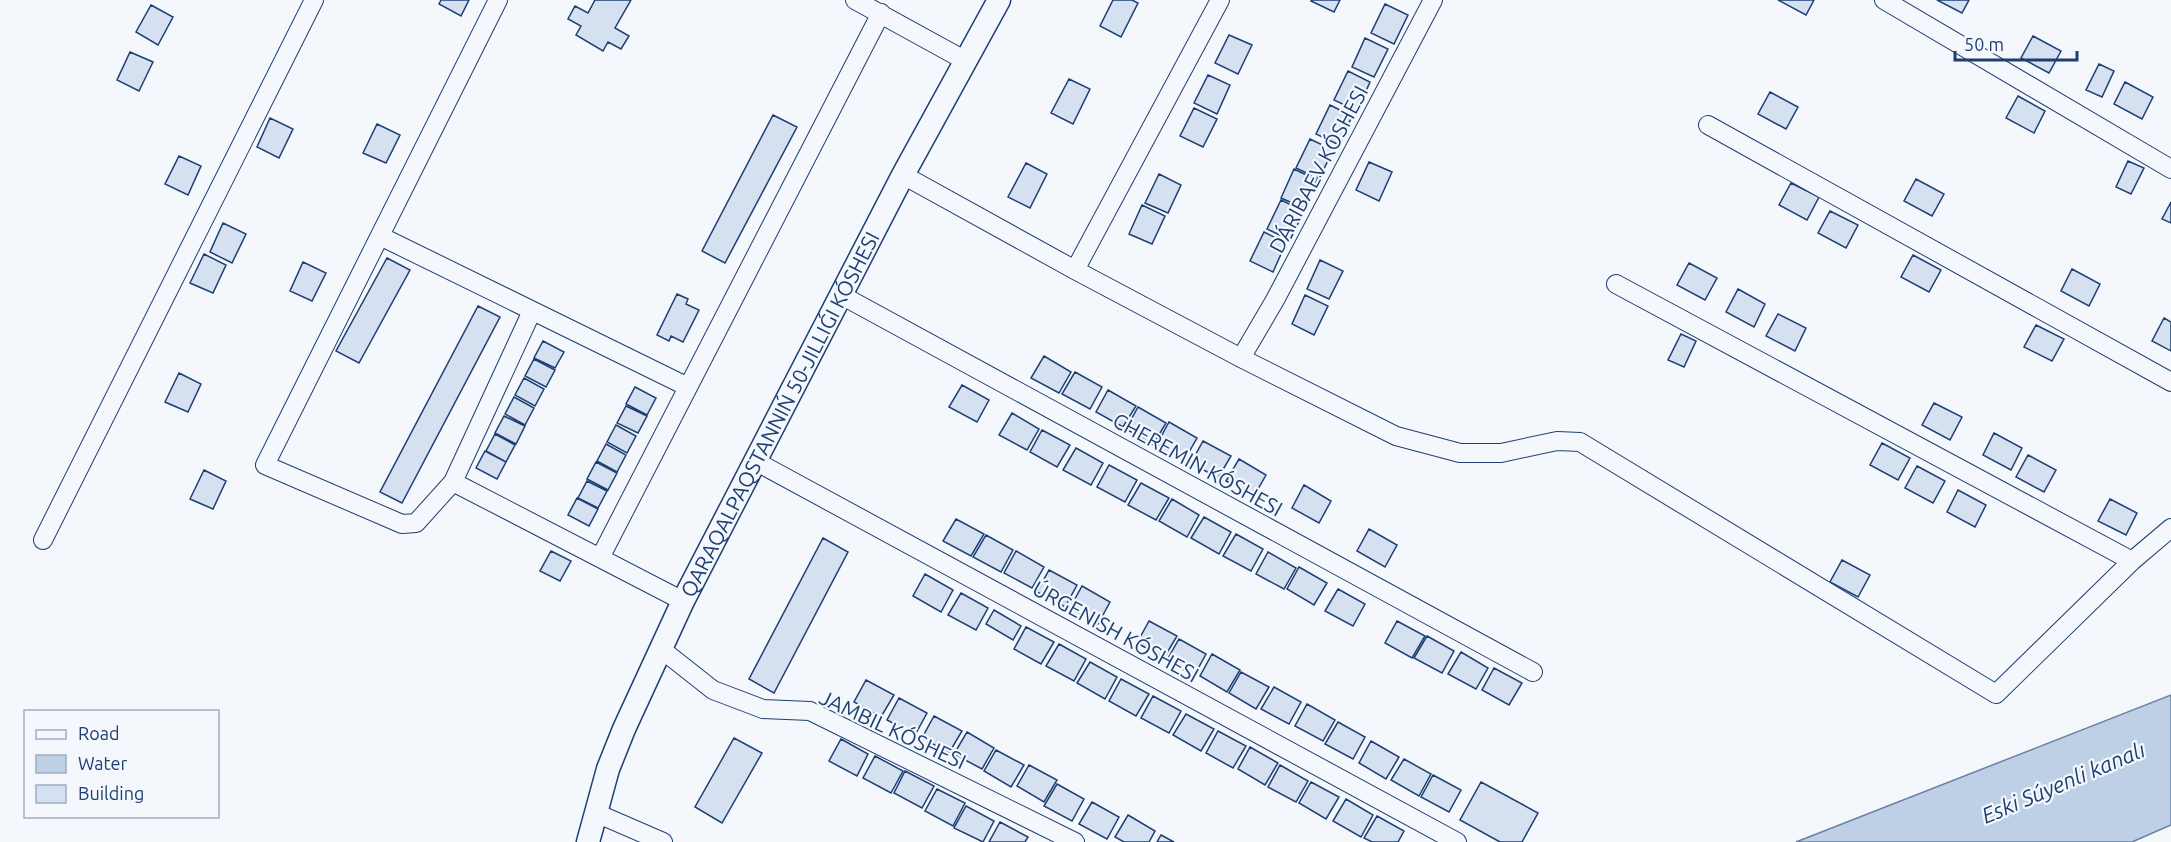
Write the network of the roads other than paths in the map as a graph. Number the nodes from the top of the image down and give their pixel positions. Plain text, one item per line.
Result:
1 (315, 0) edge
2 (498, 0) edge
3 (855, 0) edge
4 (999, 0) edge
5 (1220, 0) edge
6 (1433, 0) edge
7 (1884, 0) edge
8 (881, 13) junction
9 (966, 61) junction
10 (1708, 125) dead end
11 (2171, 169) edge
12 (903, 175) junction
13 (380, 236) junction
14 (1075, 270) junction
15 (1616, 284) dead end
16 (841, 295) junction
17 (532, 311) junction
18 (1241, 358) junction
19 (2171, 382) edge
20 (688, 387) junction
21 (755, 460) junction
22 (453, 482) junction
23 (2171, 528) edge
24 (43, 540) dead end
25 (600, 558) junction
26 (2132, 561) junction
27 (683, 601) junction
28 (661, 649) junction
29 (1533, 672) dead end
30 (596, 813) junction
31 (588, 842) edge
32 (663, 842) edge
33 (1075, 842) edge
34 (1457, 842) edge

1 - 24 street
2 - 13 street
3 - 8 street
4 - 9 main road
5 - 14 street
6 - 18 street, DÁRIBAEV KÓSHESI
7 - 11 street
8 - 9 street
8 - 20 street
9 - 12 main road
10 - 19 street
12 - 14 street
12 - 16 main road
13 - 17 street
13 - 22 street
14 - 18 street
15 - 26 street
16 - 21 main road
16 - 29 street, CHEREMIN KÓSHESI
17 - 20 street
17 - 22 street
18 - 26 street
20 - 25 street
21 - 27 main road
21 - 34 street, ÚRGENISH KÓSHESI
22 - 25 street
23 - 26 street
25 - 27 street
27 - 28 main road
28 - 30 main road
28 - 33 street
30 - 31 main road
30 - 32 street

